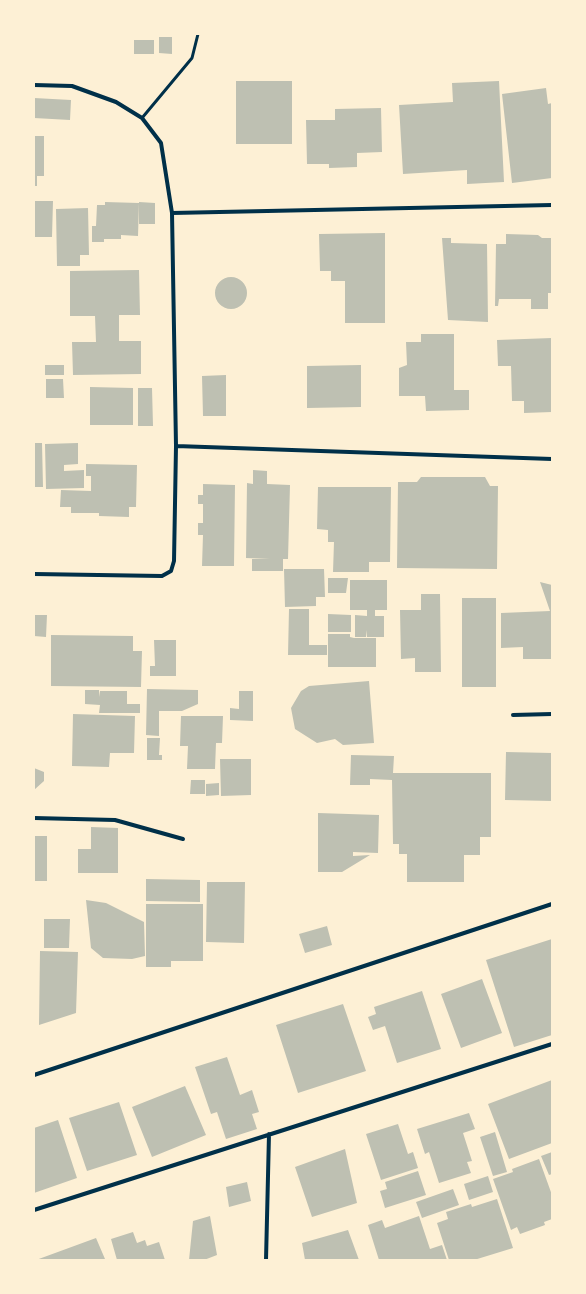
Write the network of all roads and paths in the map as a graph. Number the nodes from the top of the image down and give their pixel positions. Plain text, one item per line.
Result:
1 (198, 34) edge
2 (34, 85) edge
3 (142, 118) junction
4 (552, 206) edge
5 (172, 213) junction
6 (176, 446) junction
7 (552, 459) edge
8 (34, 574) edge
9 (552, 714) edge
10 (513, 715) dead end
11 (34, 818) edge
12 (183, 839) dead end
13 (552, 904) edge
14 (552, 1044) edge
15 (34, 1075) edge
16 (269, 1134) junction
17 (34, 1210) edge
18 (266, 1260) edge

1 - 3 lane
2 - 3 street
3 - 5 street
4 - 5 street
5 - 6 street
6 - 7 street
6 - 8 street
9 - 10 street
11 - 12 street
13 - 15 street
14 - 16 street
16 - 17 street
16 - 18 street

